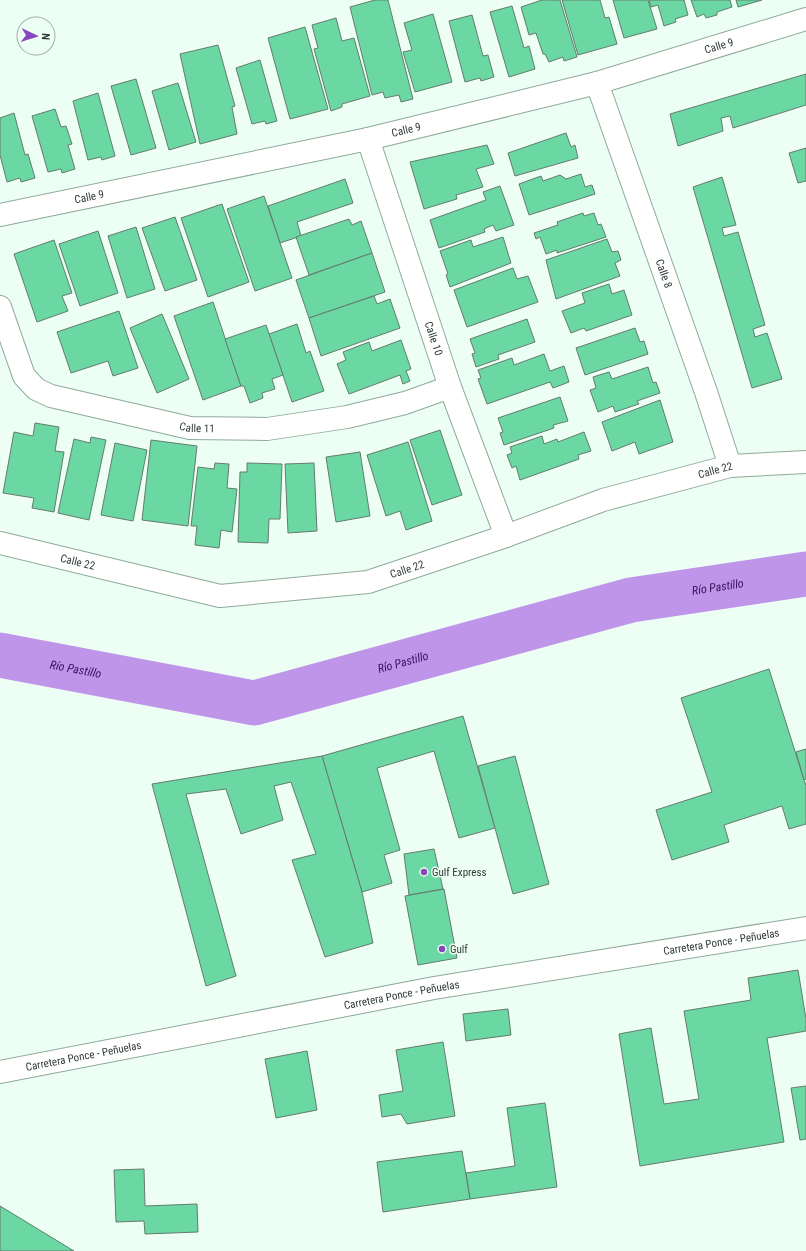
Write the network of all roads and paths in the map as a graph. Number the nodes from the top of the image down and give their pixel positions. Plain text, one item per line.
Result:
1 (806, 19) edge
2 (597, 83) junction
3 (368, 139) junction
4 (0, 214) edge
5 (0, 307) edge
6 (450, 386) junction
7 (806, 462) edge
8 (730, 466) junction
9 (506, 536) junction
10 (0, 543) edge
11 (806, 928) edge
12 (0, 1072) edge

1 - 2 street, Calle 9
2 - 3 street, Calle 9
2 - 8 street, Calle 8
3 - 4 street, Calle 9
3 - 6 street, Calle 10
5 - 6 street, Calle 11
6 - 9 street, Calle 10
7 - 8 street, Calle 22
8 - 9 street, Calle 22
9 - 10 street, Calle 22
11 - 12 street, Carretera Ponce - Peñuelas

